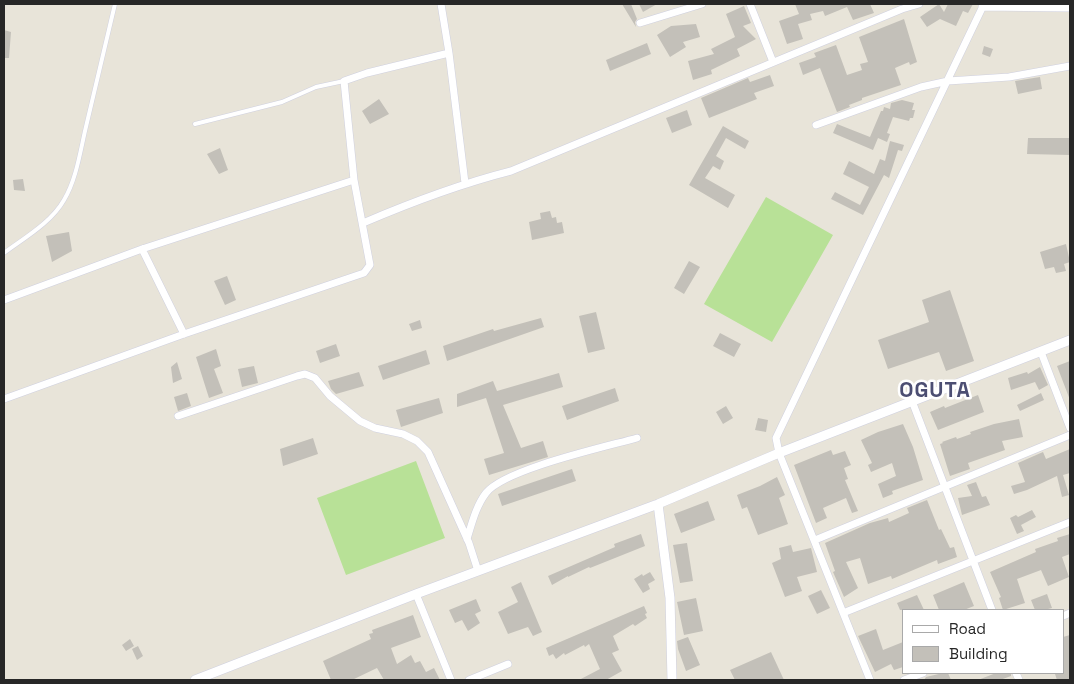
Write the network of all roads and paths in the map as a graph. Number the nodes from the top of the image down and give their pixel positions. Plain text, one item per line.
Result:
1 (115, 4) edge
2 (440, 4) edge
3 (702, 4) edge
4 (750, 4) edge
5 (919, 4) edge
6 (983, 5) edge
7 (1070, 8) edge
8 (640, 23) dead end
9 (449, 52) junction
10 (773, 62) junction
11 (1070, 66) edge
12 (344, 81) junction
13 (948, 81) junction
14 (195, 124) dead end
15 (816, 125) dead end
16 (354, 180) junction
17 (464, 183) junction
18 (363, 223) junction
19 (142, 249) junction
20 (4, 253) edge
21 (4, 300) edge
22 (184, 334) junction
23 (1070, 340) edge
24 (1041, 352) junction
25 (4, 399) edge
26 (912, 401) junction
27 (178, 416) dead end
28 (1070, 428) edge
29 (1070, 435) edge
30 (637, 438) dead end
31 (779, 453) junction
32 (945, 486) junction
33 (658, 504) junction
34 (1070, 522) edge
35 (467, 539) junction
36 (815, 540) junction
37 (973, 561) junction
38 (478, 571) junction
39 (416, 594) junction
40 (992, 609) edge
41 (843, 613) junction
42 (508, 664) dead end
43 (920, 674) edge
44 (195, 680) edge
45 (451, 680) edge
46 (469, 680) edge
47 (672, 680) edge
48 (870, 680) edge
49 (904, 680) edge

1 - 20 lane
2 - 9 street
3 - 8 street
4 - 10 street
5 - 10 street
6 - 7 street
6 - 13 street
9 - 12 street
9 - 17 street
10 - 17 street
11 - 13 street
12 - 14 lane
12 - 16 street
13 - 15 street
13 - 31 street
16 - 18 street
16 - 19 street
17 - 18 street
18 - 22 street
19 - 21 street
19 - 22 street
22 - 25 street
23 - 24 street
24 - 26 street
24 - 28 street
26 - 31 street
26 - 32 street
27 - 35 street
29 - 32 street
30 - 35 street
31 - 33 street
31 - 36 street
32 - 36 street
32 - 37 street
33 - 38 street
33 - 47 street
34 - 37 street
35 - 38 street
36 - 41 street
37 - 40 street
37 - 41 street
38 - 39 street
39 - 44 street
39 - 45 street
41 - 48 street
42 - 46 street
43 - 49 street

